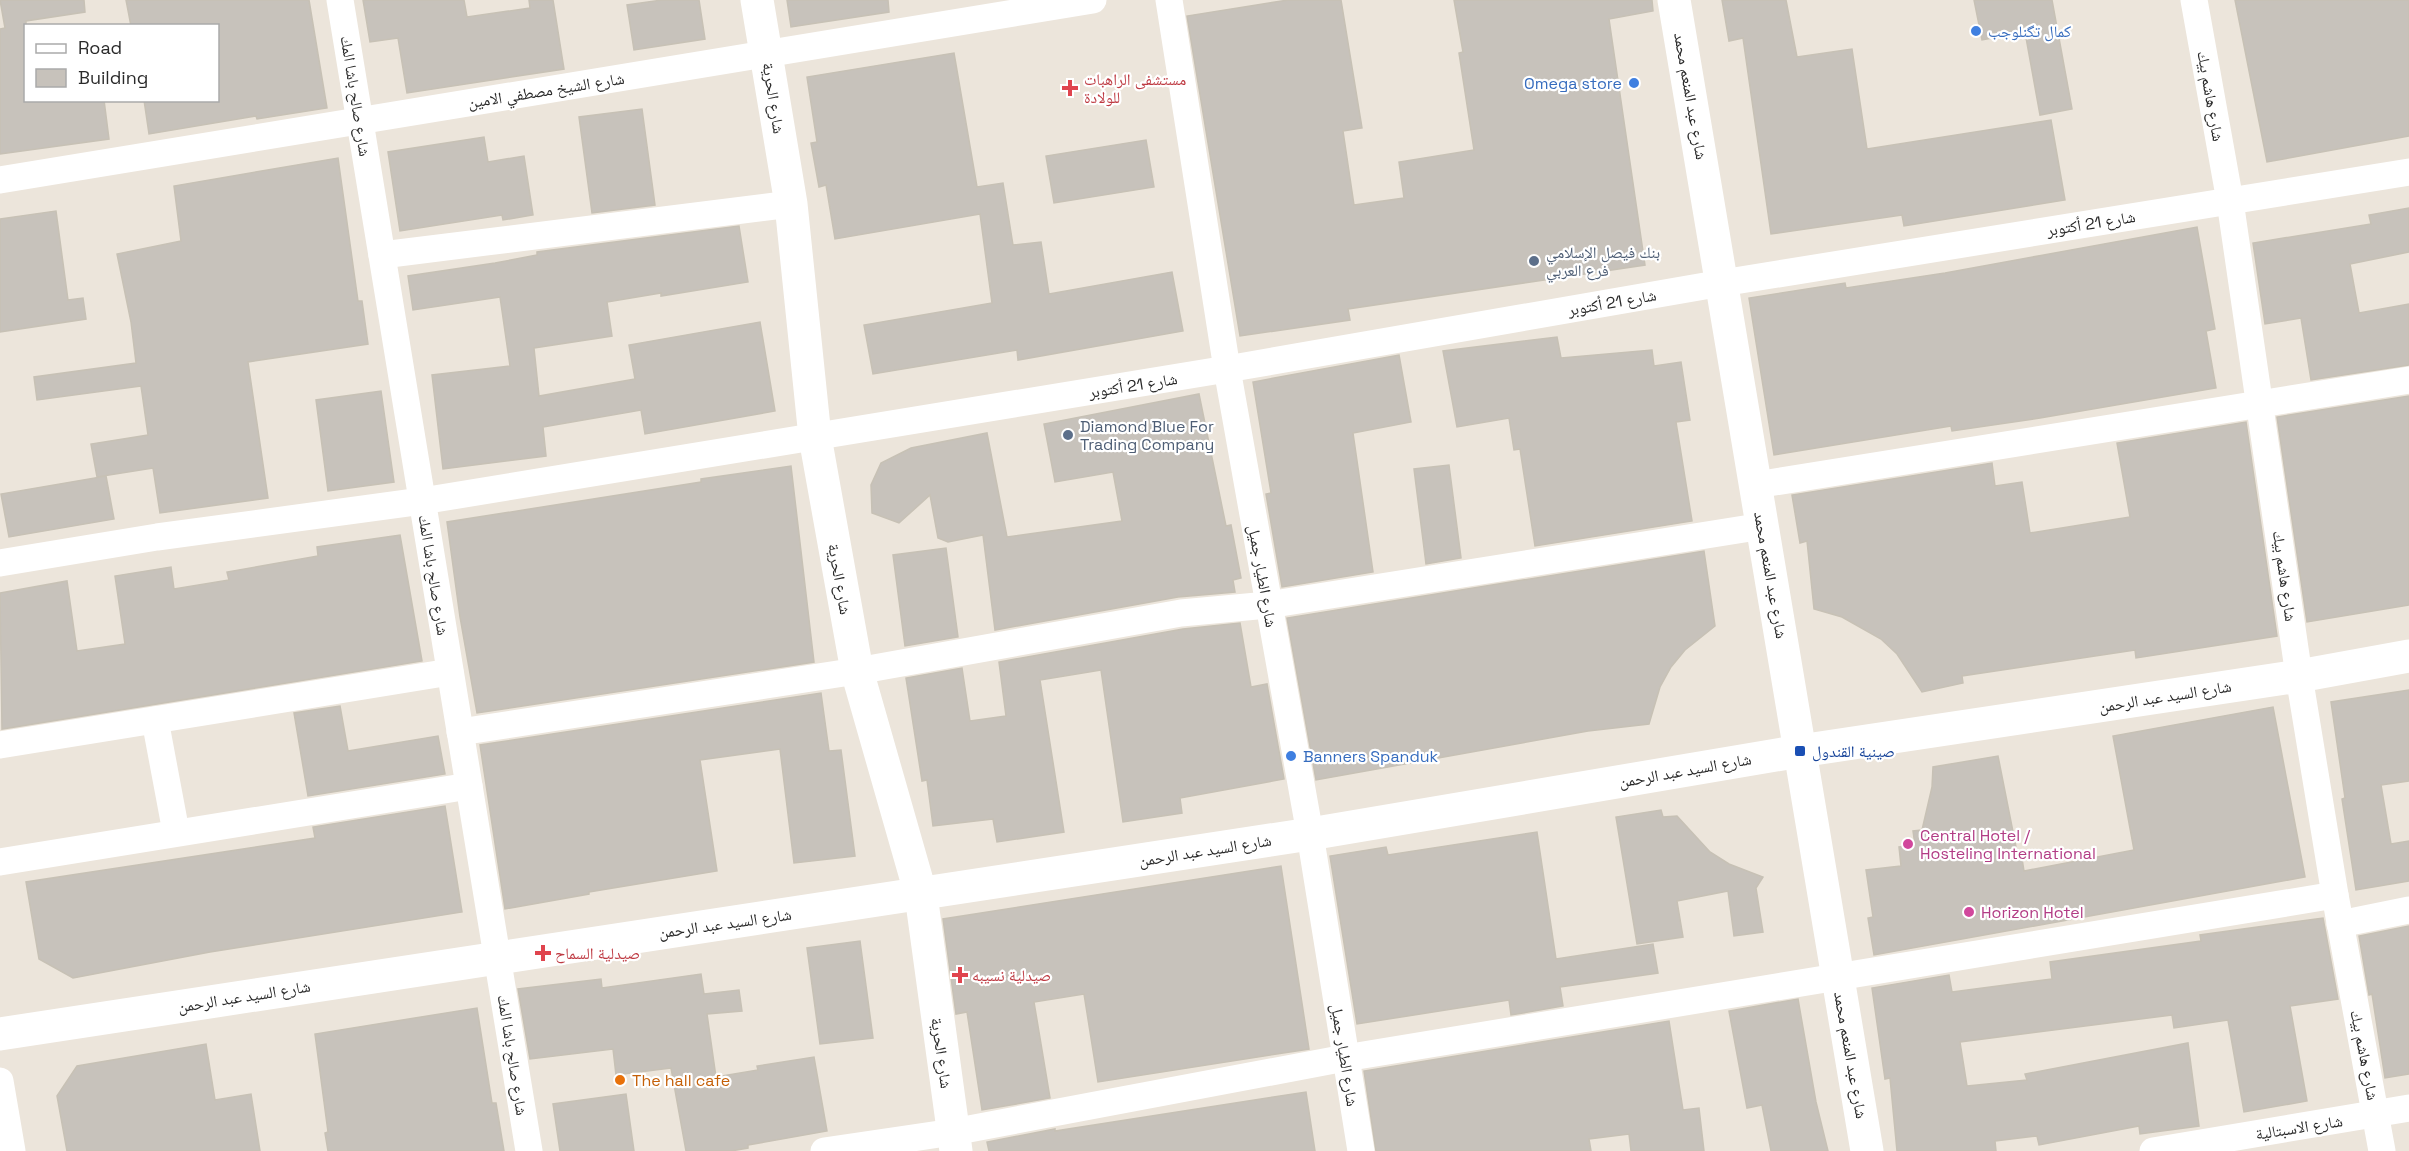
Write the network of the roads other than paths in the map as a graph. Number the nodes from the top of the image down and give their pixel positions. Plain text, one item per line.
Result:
1 (340, 0) edge
2 (758, 0) edge
3 (1093, 0) edge
4 (1169, 0) edge
5 (1674, 0) edge
6 (2194, 0) edge
7 (767, 53) junction
8 (360, 120) junction
9 (2409, 172) edge
10 (0, 180) edge
11 (2230, 201) junction
12 (791, 204) junction
13 (382, 255) junction
14 (1722, 283) junction
15 (1227, 369) junction
16 (2409, 380) edge
17 (2260, 406) junction
18 (815, 437) junction
19 (1756, 485) junction
20 (422, 501) junction
21 (1763, 526) junction
22 (0, 563) edge
23 (1268, 605) junction
24 (2409, 656) edge
25 (857, 671) junction
26 (450, 672) junction
27 (2299, 676) junction
28 (155, 720) junction
29 (460, 732) junction
30 (0, 746) edge
31 (1800, 751) junction
32 (469, 786) junction
33 (176, 832) junction
34 (1310, 834) junction
35 (0, 862) edge
36 (921, 895) junction
37 (2335, 895) junction
38 (2409, 910) edge
39 (2340, 924) junction
40 (497, 956) junction
41 (1838, 976) junction
42 (0, 1034) edge
43 (1345, 1058) junction
44 (0, 1081) edge
45 (2409, 1108) edge
46 (2376, 1114) junction
47 (954, 1141) edge
48 (12, 1151) edge
49 (529, 1151) edge
50 (825, 1151) edge
51 (1361, 1151) edge
52 (1868, 1151) edge
53 (2153, 1151) edge
54 (2382, 1151) edge

1 - 8 street, شارع صالح باشا المك
2 - 7 street, شارع الحرية
3 - 7 street, شارع الشيخ مصطفي الامين
4 - 15 street, شارع الطيار جميل
5 - 14 street, شارع عبد المنعم محمد
6 - 11 street, شارع هاشم بيك
7 - 8 street, شارع الشيخ مصطفي الامين
7 - 12 street, شارع الحرية
8 - 10 street, شارع الشيخ مصطفي الامين
8 - 13 street, شارع صالح باشا المك
9 - 11 street, شارع 21 أكتوبر
11 - 14 street, شارع 21 أكتوبر
11 - 17 street, شارع هاشم بيك
12 - 13 street
12 - 18 street, شارع الحرية
13 - 20 street, شارع صالح باشا المك
14 - 15 street, شارع 21 أكتوبر
14 - 19 street, شارع عبد المنعم محمد
15 - 18 street, شارع 21 أكتوبر
15 - 23 street, شارع الطيار جميل
16 - 17 street
17 - 19 street
17 - 27 street, شارع هاشم بيك
18 - 20 street, شارع 21 أكتوبر
18 - 25 street, شارع الحرية
19 - 21 street, شارع عبد المنعم محمد
20 - 22 street, شارع 21 أكتوبر
20 - 26 street, شارع صالح باشا المك
21 - 23 street
21 - 31 street, شارع عبد المنعم محمد
23 - 25 street
23 - 34 street, شارع الطيار جميل
24 - 27 street, شارع السيد عبد الرحمن
25 - 29 street
25 - 36 street, شارع الحرية
26 - 28 street
26 - 29 street, شارع صالح باشا المك
27 - 31 street, شارع السيد عبد الرحمن
27 - 37 street, شارع هاشم بيك
28 - 30 street
28 - 33 street
29 - 32 street, شارع صالح باشا المك
31 - 34 street, شارع السيد عبد الرحمن
31 - 41 street, شارع عبد المنعم محمد
32 - 33 street
32 - 40 street, شارع صالح باشا المك
33 - 35 street
34 - 36 street, شارع السيد عبد الرحمن
34 - 43 street, شارع الطيار جميل
36 - 40 street, شارع السيد عبد الرحمن
36 - 47 street, شارع الحرية
37 - 39 street, شارع هاشم بيك
37 - 41 street
38 - 39 street
39 - 46 street, شارع هاشم بيك
40 - 42 street, شارع السيد عبد الرحمن
40 - 49 street, شارع صالح باشا المك
41 - 43 street
41 - 52 street, شارع عبد المنعم محمد
43 - 47 street
43 - 51 street, شارع الطيار جميل
44 - 48 street
45 - 46 street, شارع الاسبتالية
46 - 53 street, شارع الاسبتالية
46 - 54 street, شارع هاشم بيك
47 - 50 street

